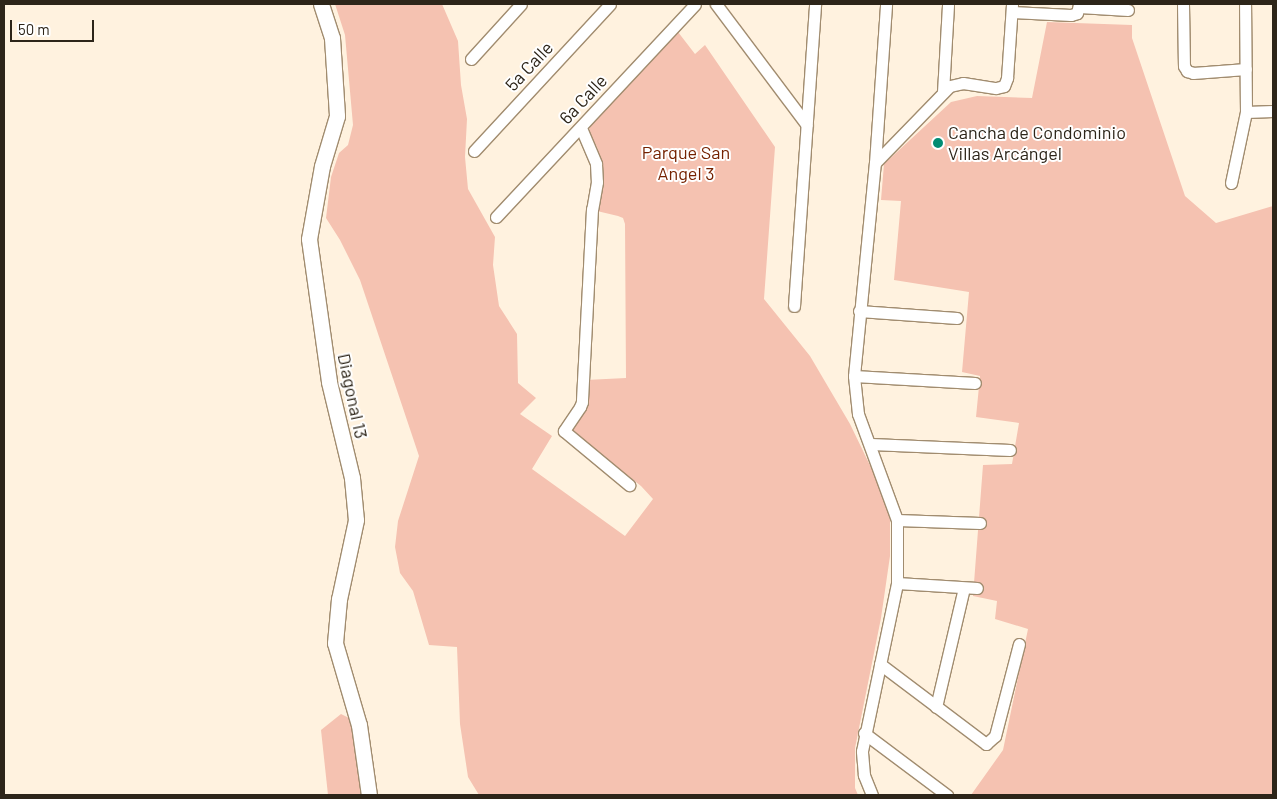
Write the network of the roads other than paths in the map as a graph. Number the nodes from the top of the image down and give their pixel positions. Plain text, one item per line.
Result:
1 (320, 4) edge
2 (521, 4) edge
3 (610, 4) edge
4 (695, 4) edge
5 (716, 4) edge
6 (815, 4) edge
7 (886, 4) edge
8 (948, 4) edge
9 (1183, 4) edge
10 (1245, 4) edge
11 (1079, 6) edge
12 (1012, 8) edge
13 (1128, 10) dead end
14 (471, 59) dead end
15 (1246, 69) junction
16 (943, 92) junction
17 (1273, 111) edge
18 (1246, 112) junction
19 (807, 125) junction
20 (581, 128) junction
21 (474, 151) dead end
22 (874, 164) junction
23 (1232, 183) dead end
24 (496, 217) dead end
25 (794, 306) dead end
26 (859, 311) junction
27 (957, 318) dead end
28 (854, 376) junction
29 (975, 383) dead end
30 (871, 444) junction
31 (1010, 450) dead end
32 (629, 485) dead end
33 (897, 520) junction
34 (980, 523) dead end
35 (897, 584) junction
36 (964, 588) junction
37 (977, 588) dead end
38 (1019, 644) dead end
39 (880, 664) junction
40 (936, 707) junction
41 (864, 734) junction
42 (369, 795) edge
43 (872, 795) edge
44 (947, 795) edge

1 - 42 street, Diagonal 13
2 - 14 street
3 - 21 street, 5a Calle
4 - 20 street, 6a Calle
5 - 19 street
6 - 19 street
7 - 22 street
8 - 16 street
9 - 15 street
10 - 15 street
11 - 12 street
11 - 13 street
12 - 16 street
15 - 18 street
16 - 22 street
17 - 18 street
18 - 23 street
19 - 25 street
20 - 24 street, 6a Calle
20 - 32 street
22 - 26 street
26 - 27 street
26 - 28 street
28 - 29 street
28 - 30 street
30 - 31 street
30 - 33 street
33 - 34 street
33 - 35 street
35 - 36 street
35 - 39 street
36 - 37 street
36 - 40 street
38 - 40 street
39 - 40 street
39 - 41 street
41 - 43 street
41 - 44 street

